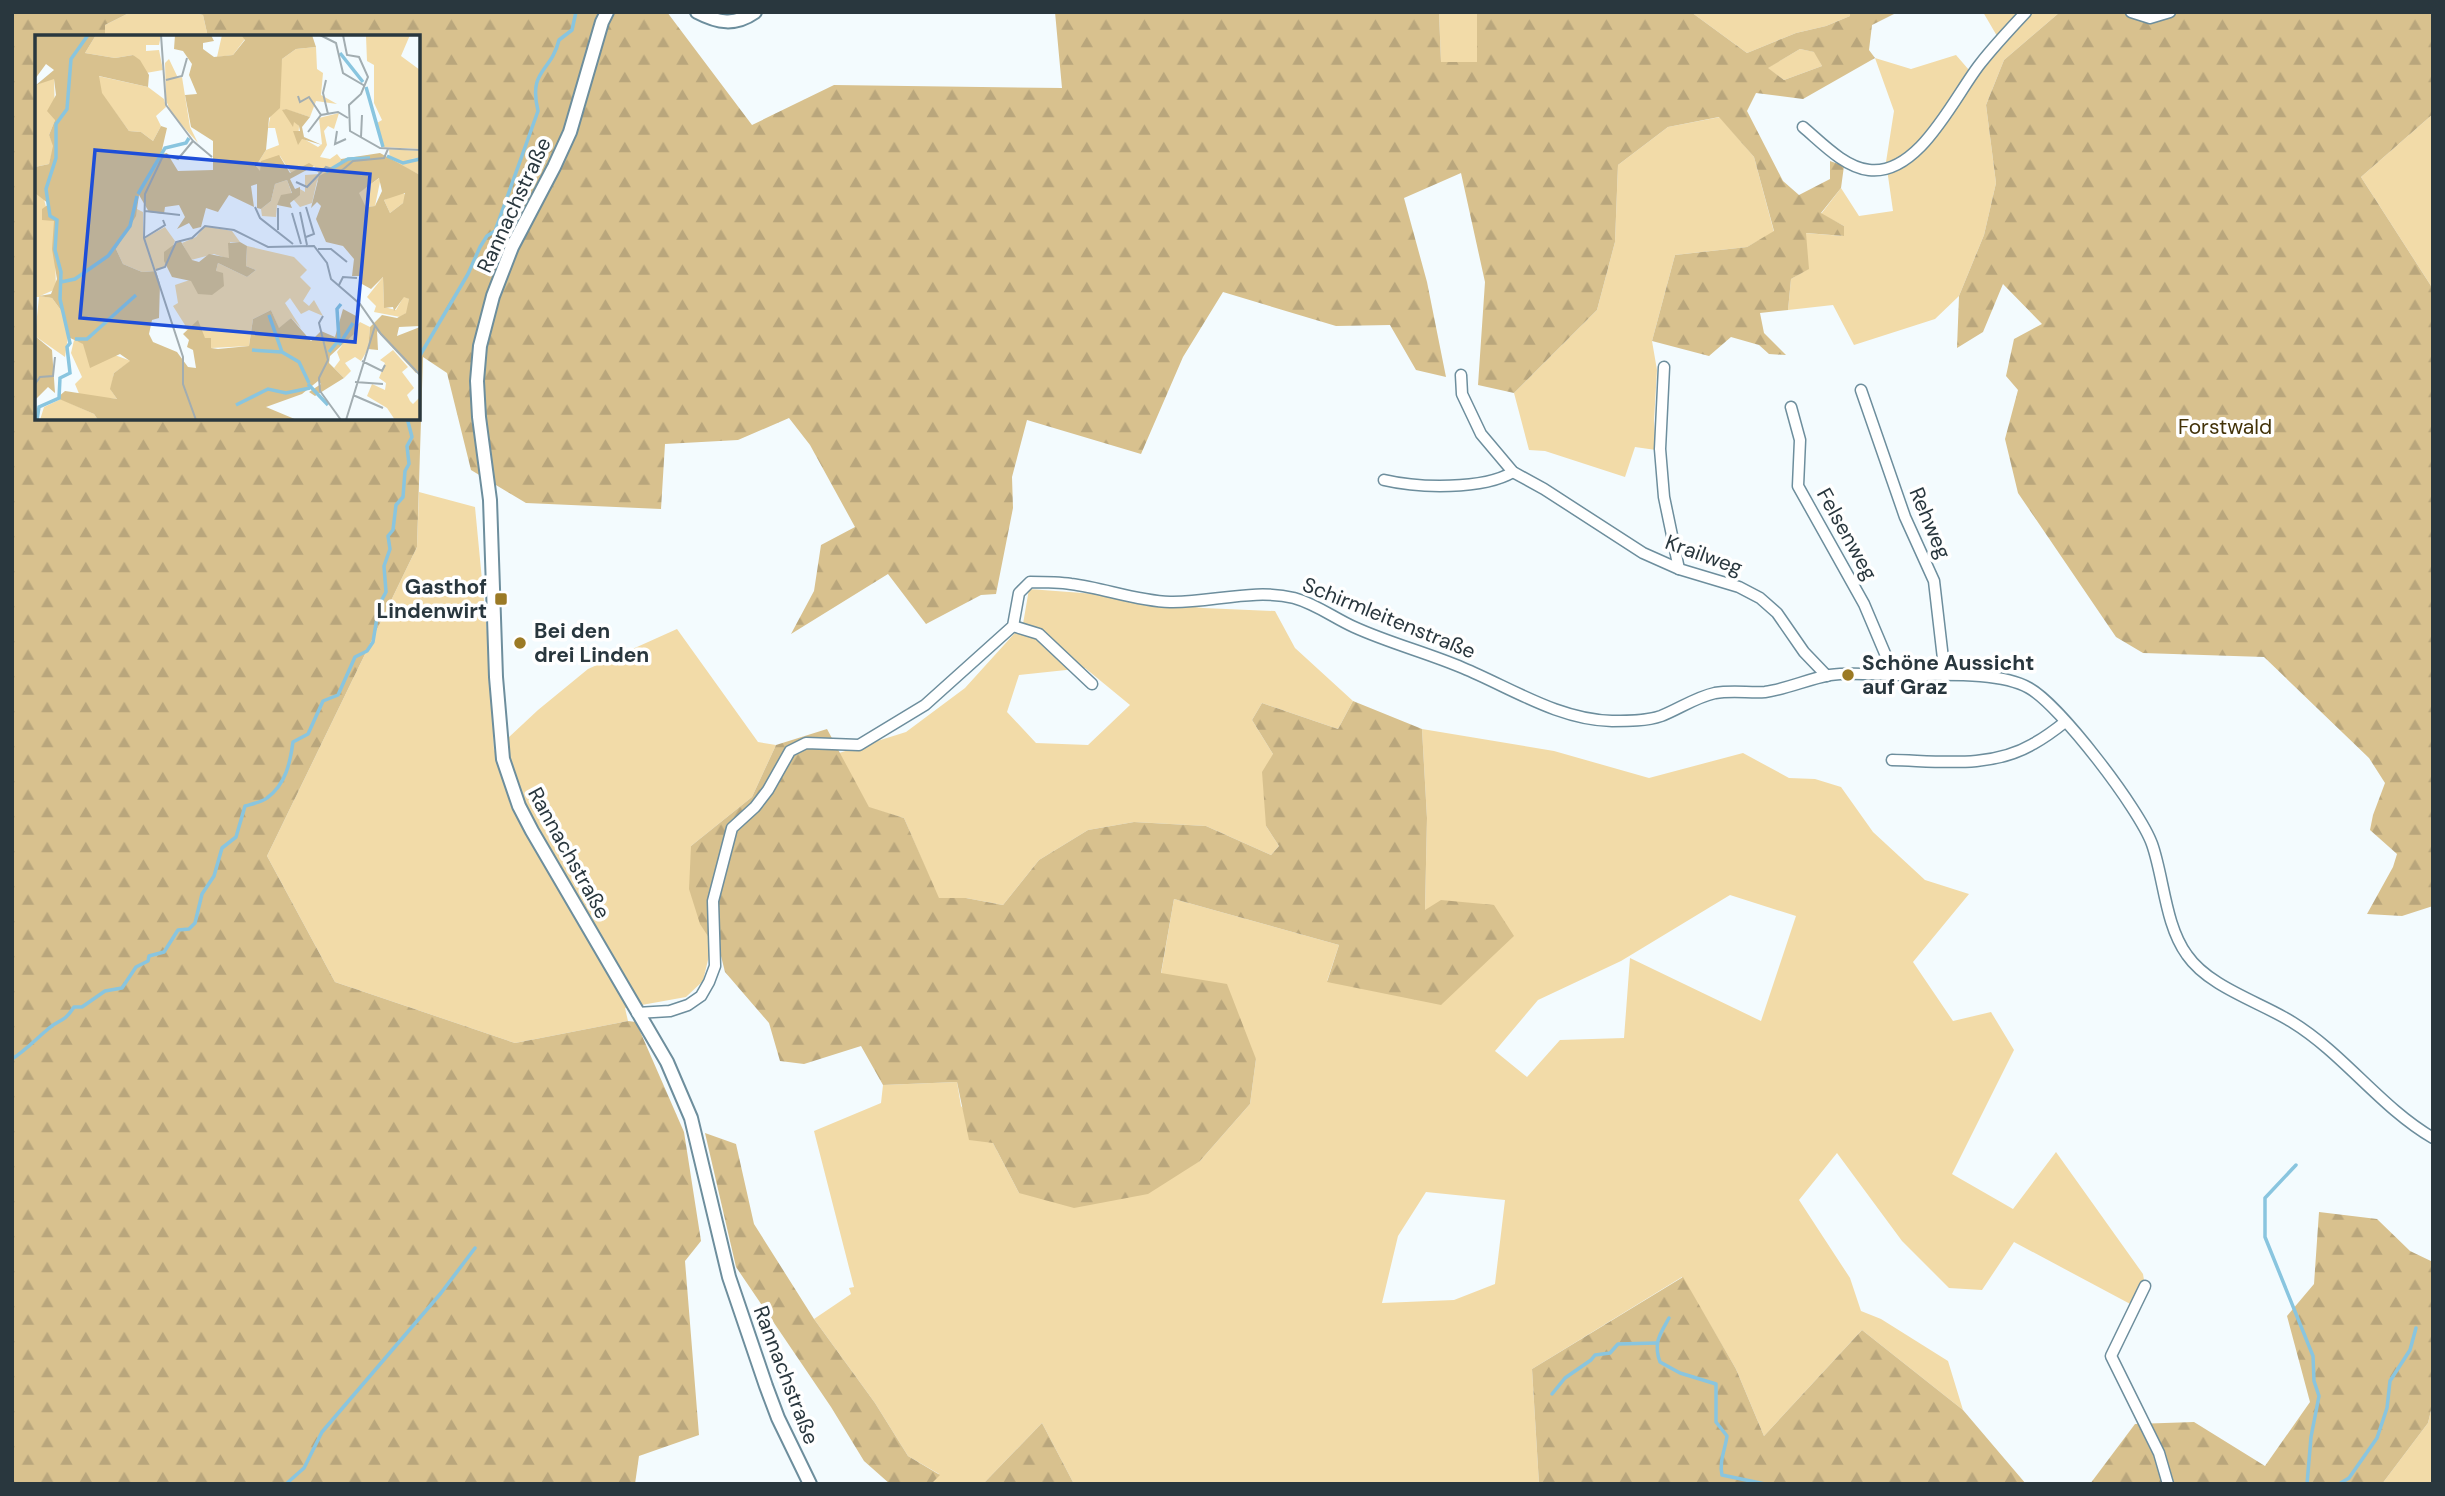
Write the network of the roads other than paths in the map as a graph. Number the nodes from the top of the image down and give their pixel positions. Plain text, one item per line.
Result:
1 (607, 12) edge
2 (697, 12) edge
3 (755, 12) edge
4 (2026, 12) edge
5 (2131, 12) edge
6 (2170, 12) edge
7 (1803, 127) dead end
8 (1664, 367) dead end
9 (1461, 376) dead end
10 (1861, 390) dead end
11 (1791, 407) dead end
12 (1513, 472) junction
13 (1384, 480) dead end
14 (1679, 569) junction
15 (1013, 625) junction
16 (1891, 675) junction
17 (1827, 676) junction
18 (1945, 676) junction
19 (1092, 684) dead end
20 (2065, 722) junction
21 (1892, 760) dead end
22 (637, 1013) junction
23 (2433, 1138) edge
24 (2145, 1286) dead end
25 (810, 1484) edge
26 (2168, 1484) edge

1 - 22 street, Rannachstraße
2 - 3 street
4 - 7 street
5 - 6 street
8 - 14 street
9 - 12 street, Krailweg
10 - 18 street, Rehweg
11 - 16 street, Felsenweg
12 - 13 street
12 - 14 street, Krailweg
14 - 17 street, Krailweg
15 - 17 street, Schirmleitenstraße
15 - 19 street
15 - 22 street
16 - 17 street, Schirmleitenstraße
16 - 18 street, Schirmleitenstraße
18 - 20 street, Schirmleitenstraße
20 - 21 street
20 - 23 street, Schirmleitenstraße
22 - 25 street, Rannachstraße
24 - 26 street

